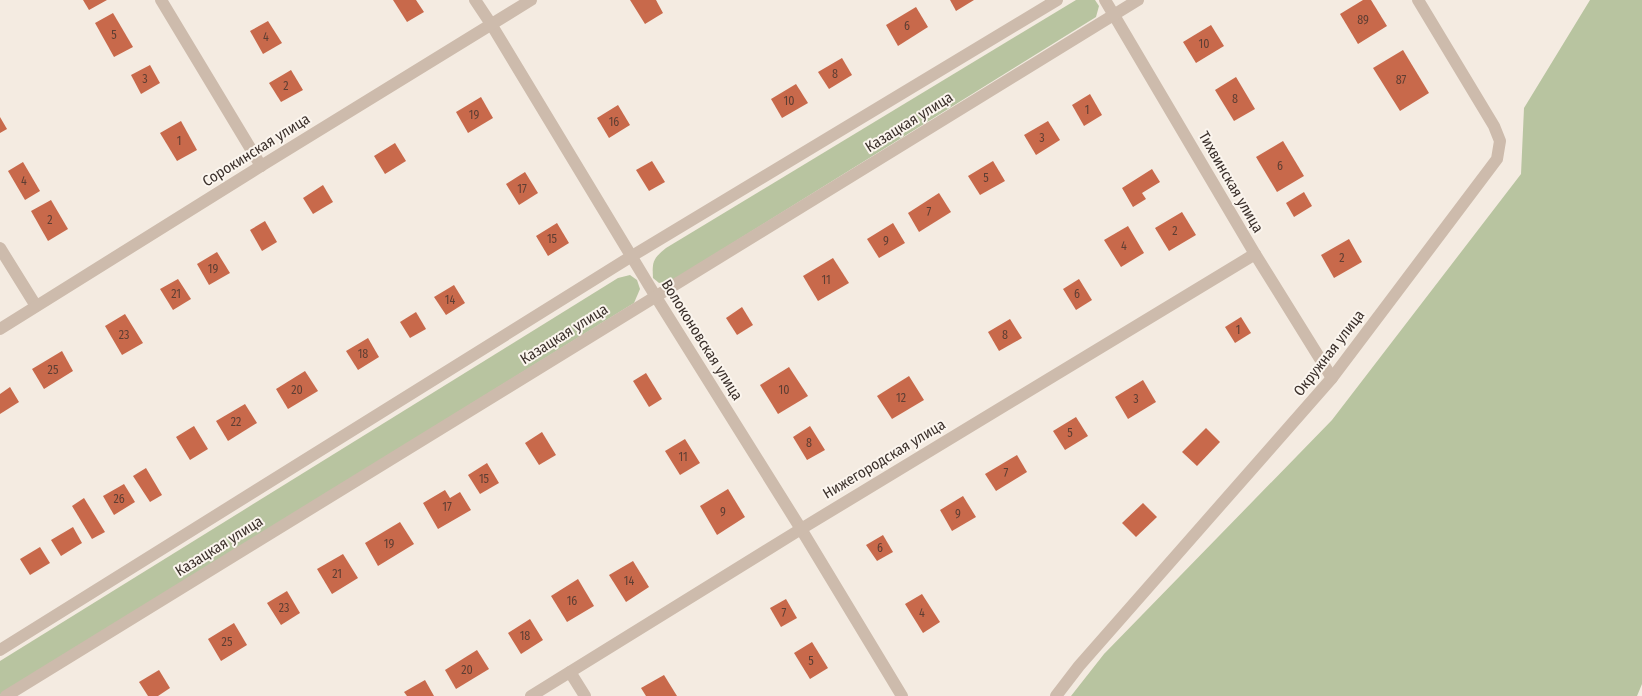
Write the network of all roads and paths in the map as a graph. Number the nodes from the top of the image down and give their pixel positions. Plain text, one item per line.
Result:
1 (160, 0) edge
2 (475, 0) edge
3 (531, 0) edge
4 (1057, 0) edge
5 (1105, 0) edge
6 (1138, 0) edge
7 (1418, 0) edge
8 (1114, 14) junction
9 (492, 24) junction
10 (261, 166) junction
11 (0, 248) edge
12 (1255, 254) junction
13 (632, 256) junction
14 (656, 297) junction
15 (36, 306) junction
16 (0, 329) edge
17 (1332, 378) junction
18 (801, 529) junction
19 (0, 650) edge
20 (570, 672) junction
21 (6, 696) edge
22 (531, 696) edge
23 (585, 696) edge
24 (902, 696) edge
25 (1056, 696) edge

1 - 10 street
2 - 9 street, Волоконовская улица
3 - 9 street, Сорокинская улица
4 - 13 street, Казацкая улица
5 - 8 street, Тихвинская улица
6 - 8 street, Казацкая улица
7 - 17 street, Окружная улица
8 - 12 street, Тихвинская улица
8 - 14 street, Казацкая улица
9 - 10 street, Сорокинская улица
9 - 13 street, Волоконовская улица
10 - 15 street, Сорокинская улица
11 - 15 street
12 - 17 street, Тихвинская улица
12 - 18 street, Нижегородская улица
13 - 14 street, Волоконовская улица
13 - 19 street, Казацкая улица
14 - 18 street, Волоконовская улица
14 - 21 street, Казацкая улица
15 - 16 street, Сорокинская улица
17 - 25 street, Окружная улица
18 - 20 street, Нижегородская улица
18 - 24 street, Волоконовская улица
20 - 22 street, Нижегородская улица
20 - 23 street

